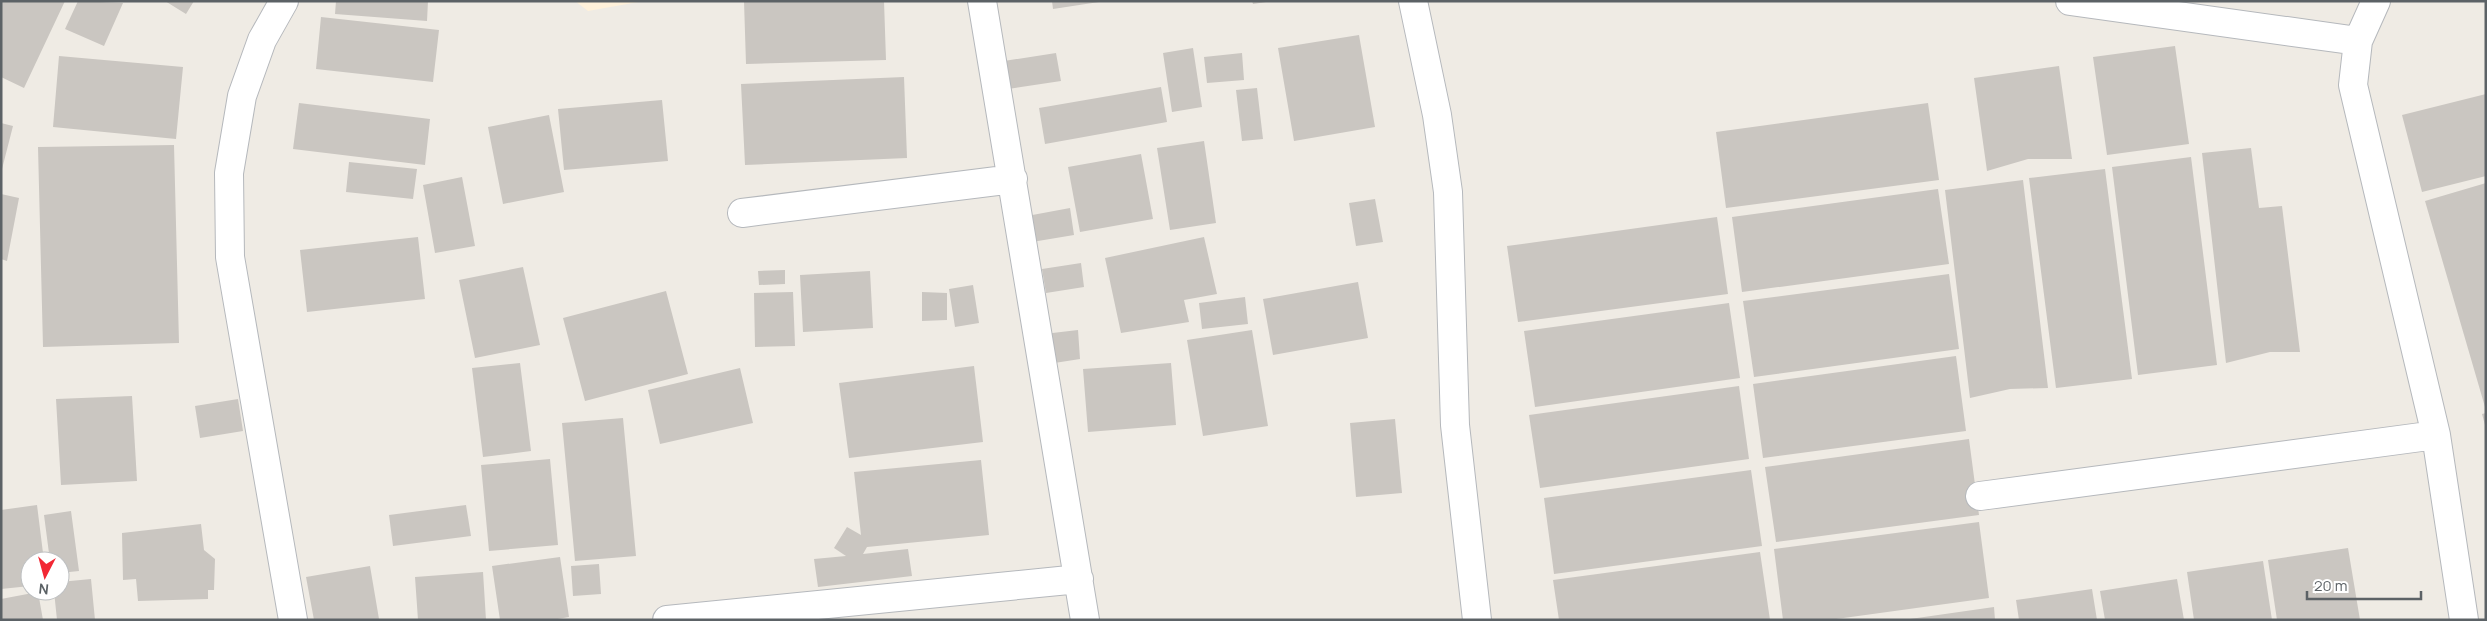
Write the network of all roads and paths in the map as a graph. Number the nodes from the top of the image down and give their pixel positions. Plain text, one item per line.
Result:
1 (284, 1) edge
2 (982, 1) edge
3 (1413, 1) edge
4 (2070, 1) edge
5 (2376, 1) edge
6 (2358, 41) junction
7 (1013, 179) junction
8 (742, 213) dead end
9 (2436, 435) junction
10 (1980, 496) dead end
11 (1079, 579) junction
12 (293, 620) edge
13 (667, 620) edge
14 (1085, 620) edge
15 (1477, 620) edge
16 (2464, 620) edge

1 - 12 street
2 - 7 street
3 - 15 street
4 - 6 street
5 - 6 street
6 - 9 street
7 - 8 street
7 - 11 street
9 - 10 street
9 - 16 street
11 - 13 street
11 - 14 street

